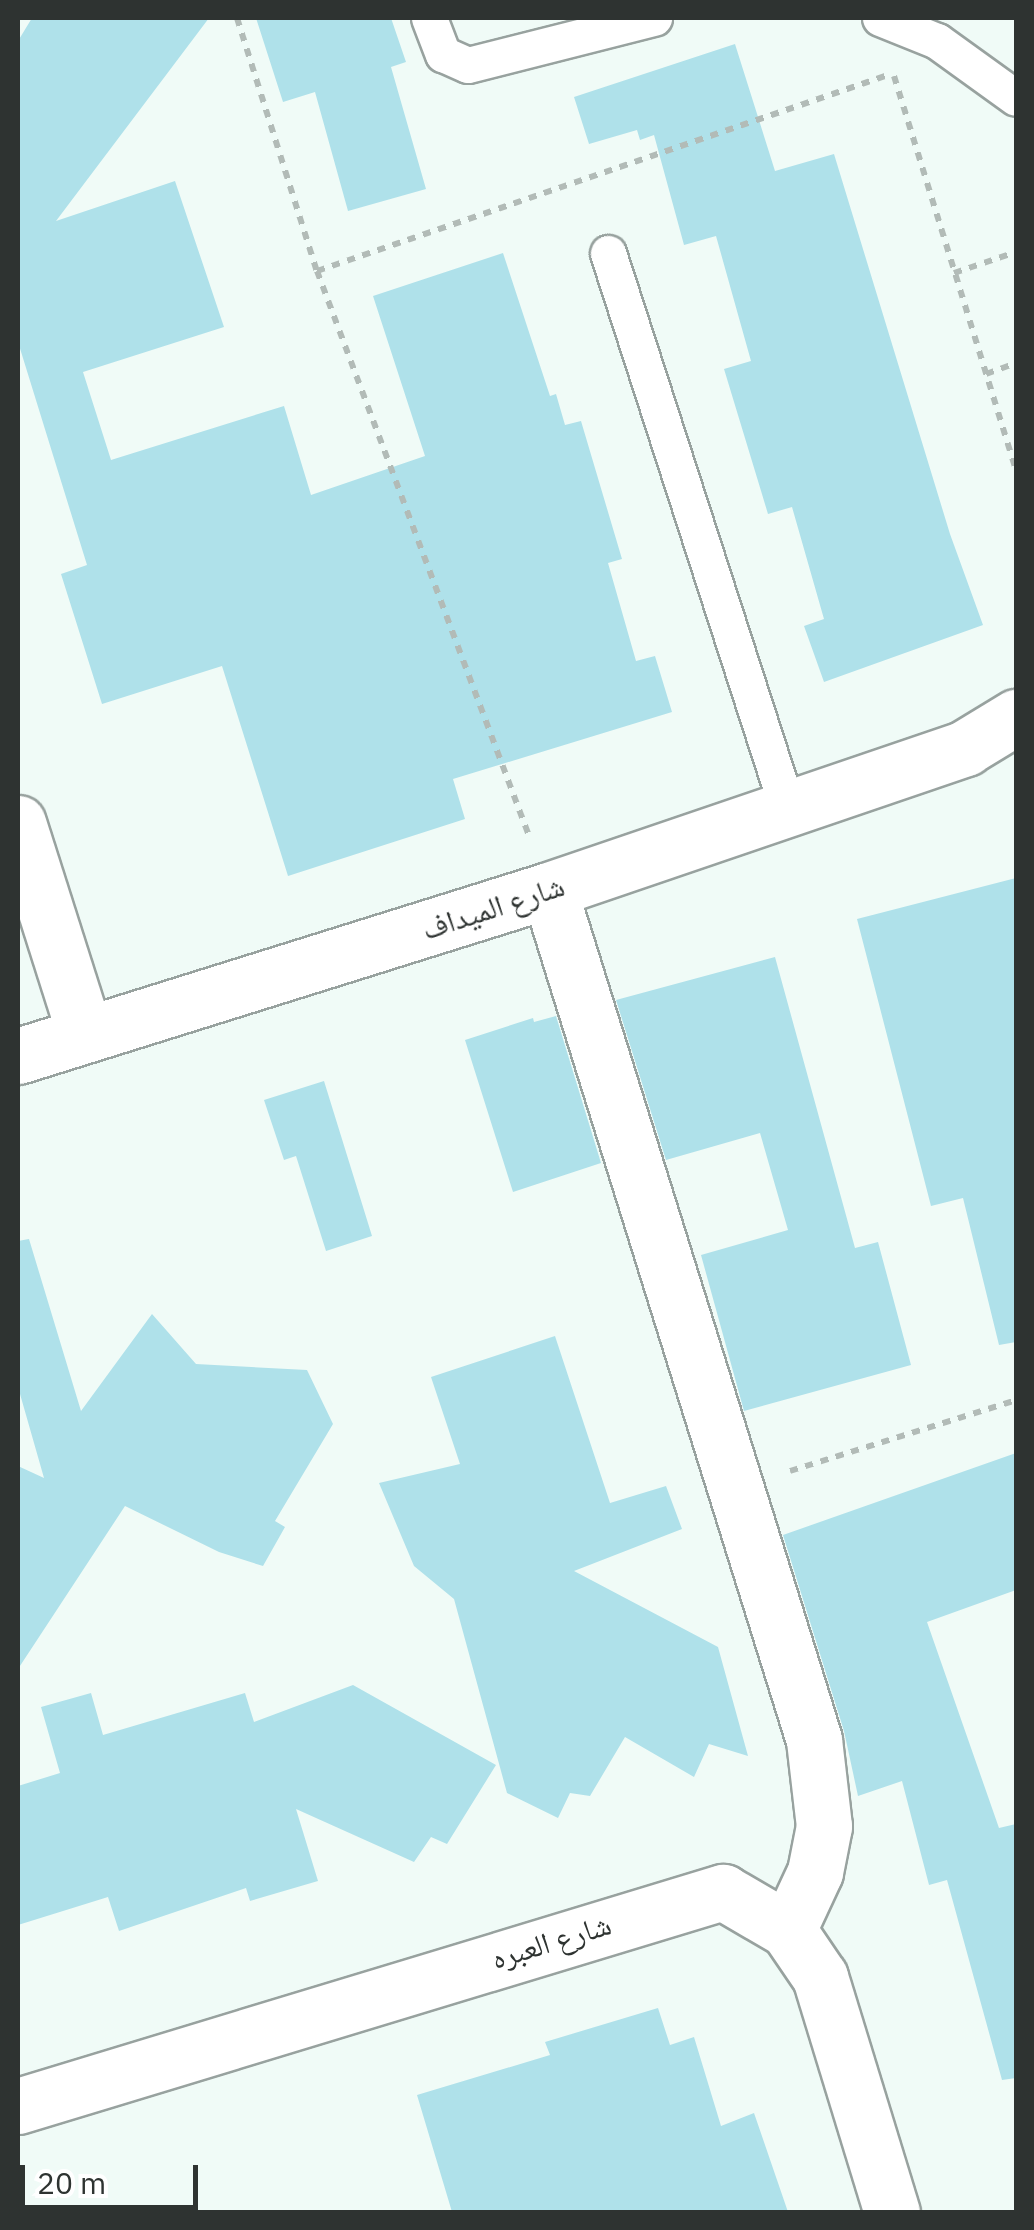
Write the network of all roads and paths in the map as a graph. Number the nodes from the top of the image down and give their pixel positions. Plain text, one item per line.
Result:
1 (237, 18) edge
2 (429, 18) edge
3 (654, 18) edge
4 (880, 18) edge
5 (1016, 98) edge
6 (1016, 252) edge
7 (608, 253) dead end
8 (317, 271) junction
9 (954, 273) junction
10 (1016, 363) edge
11 (986, 374) junction
12 (1016, 471) edge
13 (1016, 716) edge
14 (991, 748) edge
15 (787, 807) junction
16 (18, 823) edge
17 (550, 890) junction
18 (85, 1034) junction
19 (18, 1056) edge
20 (1016, 1400) edge
21 (736, 1487) junction
22 (788, 1930) junction
23 (18, 2106) edge
24 (892, 2212) edge

1 - 8 path
2 - 3 lane
4 - 5 lane
6 - 9 path
7 - 15 lane
8 - 9 path
8 - 17 path
9 - 11 path
10 - 11 path
11 - 12 path
13 - 14 street, شارع الميداف
14 - 15 street, شارع الميداف
15 - 17 street, شارع الميداف
16 - 18 street
17 - 18 street, شارع الميداف
17 - 21 street
18 - 19 street, شارع الميداف
20 - 21 path
21 - 22 street
22 - 23 street, شارع العبره
22 - 24 street, شارع العبره

